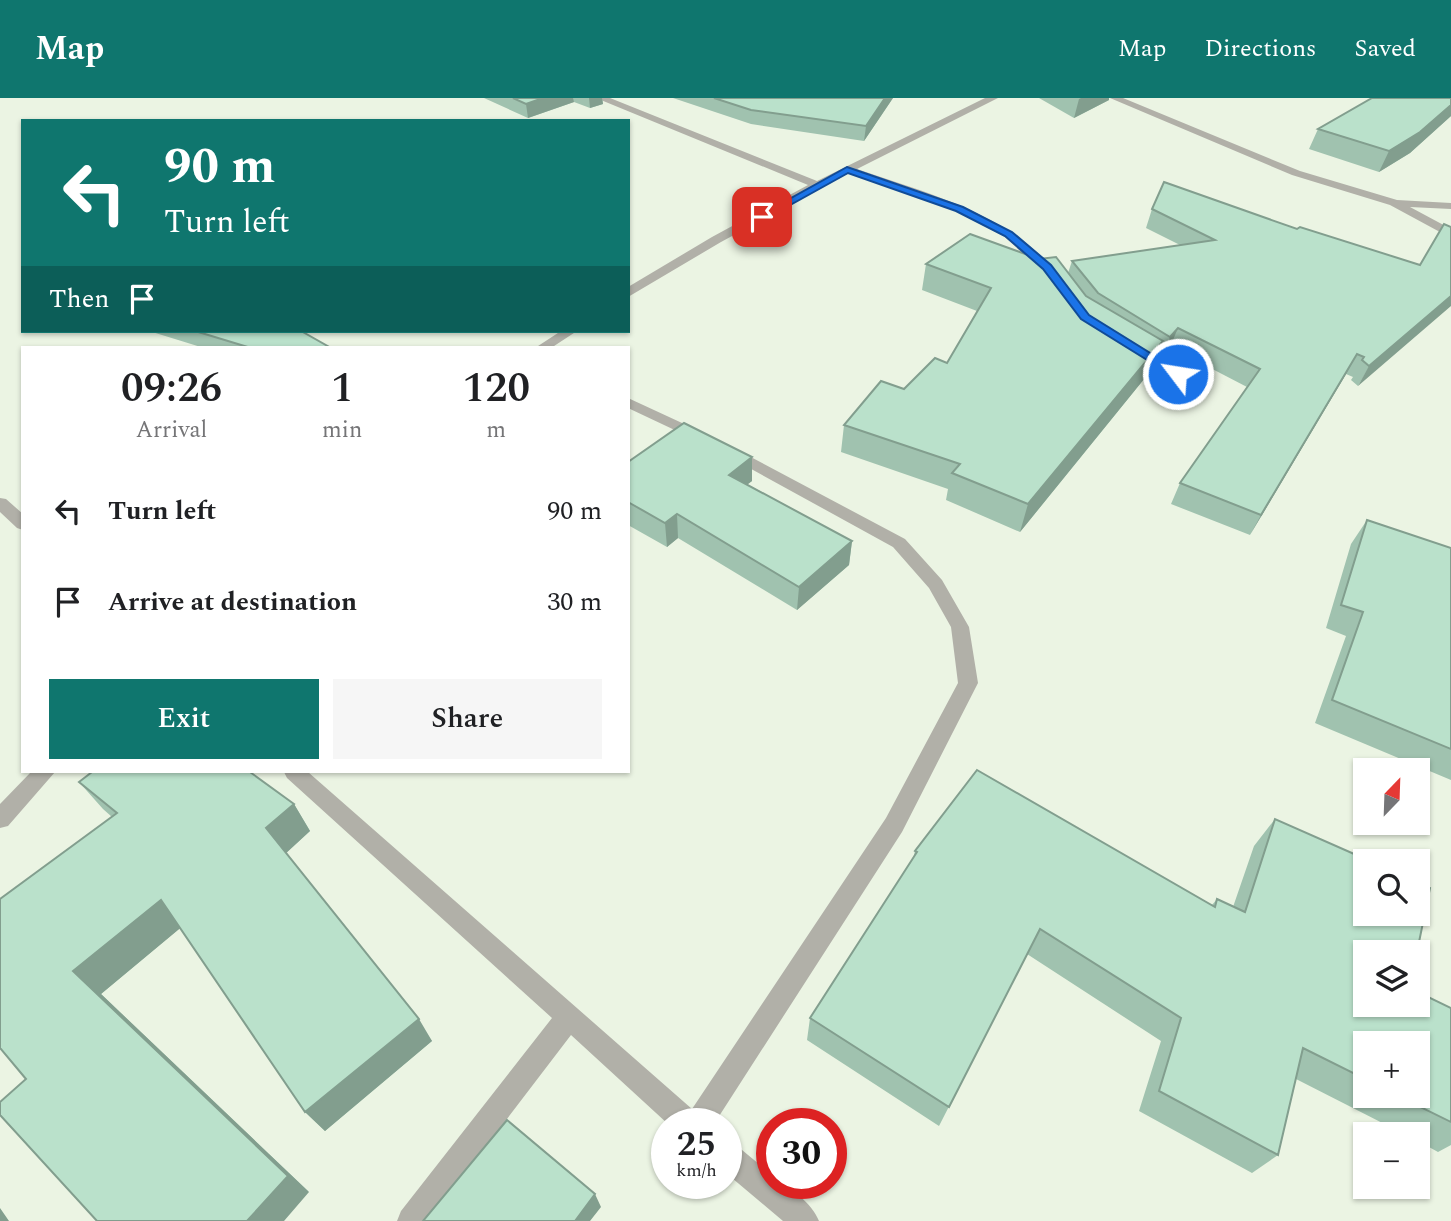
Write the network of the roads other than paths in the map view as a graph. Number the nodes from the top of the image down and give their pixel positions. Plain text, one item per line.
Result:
1 (601, 98) edge
2 (993, 98) edge
3 (1115, 98) edge
4 (847, 170) junction
5 (820, 186) junction
6 (1394, 203) junction
7 (1451, 206) edge
8 (1451, 234) edge
9 (1058, 283) edge
10 (630, 292) edge
11 (567, 333) edge
12 (1119, 338) edge
13 (545, 346) edge
14 (1178, 374) dead end
15 (630, 403) edge
16 (0, 503) edge
17 (21, 522) edge
18 (43, 773) edge
19 (295, 773) edge
20 (0, 820) edge
21 (569, 1017) junction
22 (671, 1108) edge
23 (708, 1108) edge
24 (742, 1168) edge
25 (411, 1221) edge
26 (805, 1221) edge

1 - 5 street
2 - 4 street
3 - 6 street
4 - 5 street
4 - 9 street
5 - 10 street
6 - 7 street
6 - 8 street
11 - 13 street
12 - 14 street
15 - 23 street
16 - 17 street
18 - 20 street
19 - 21 street
21 - 22 street
21 - 25 street
24 - 26 street

